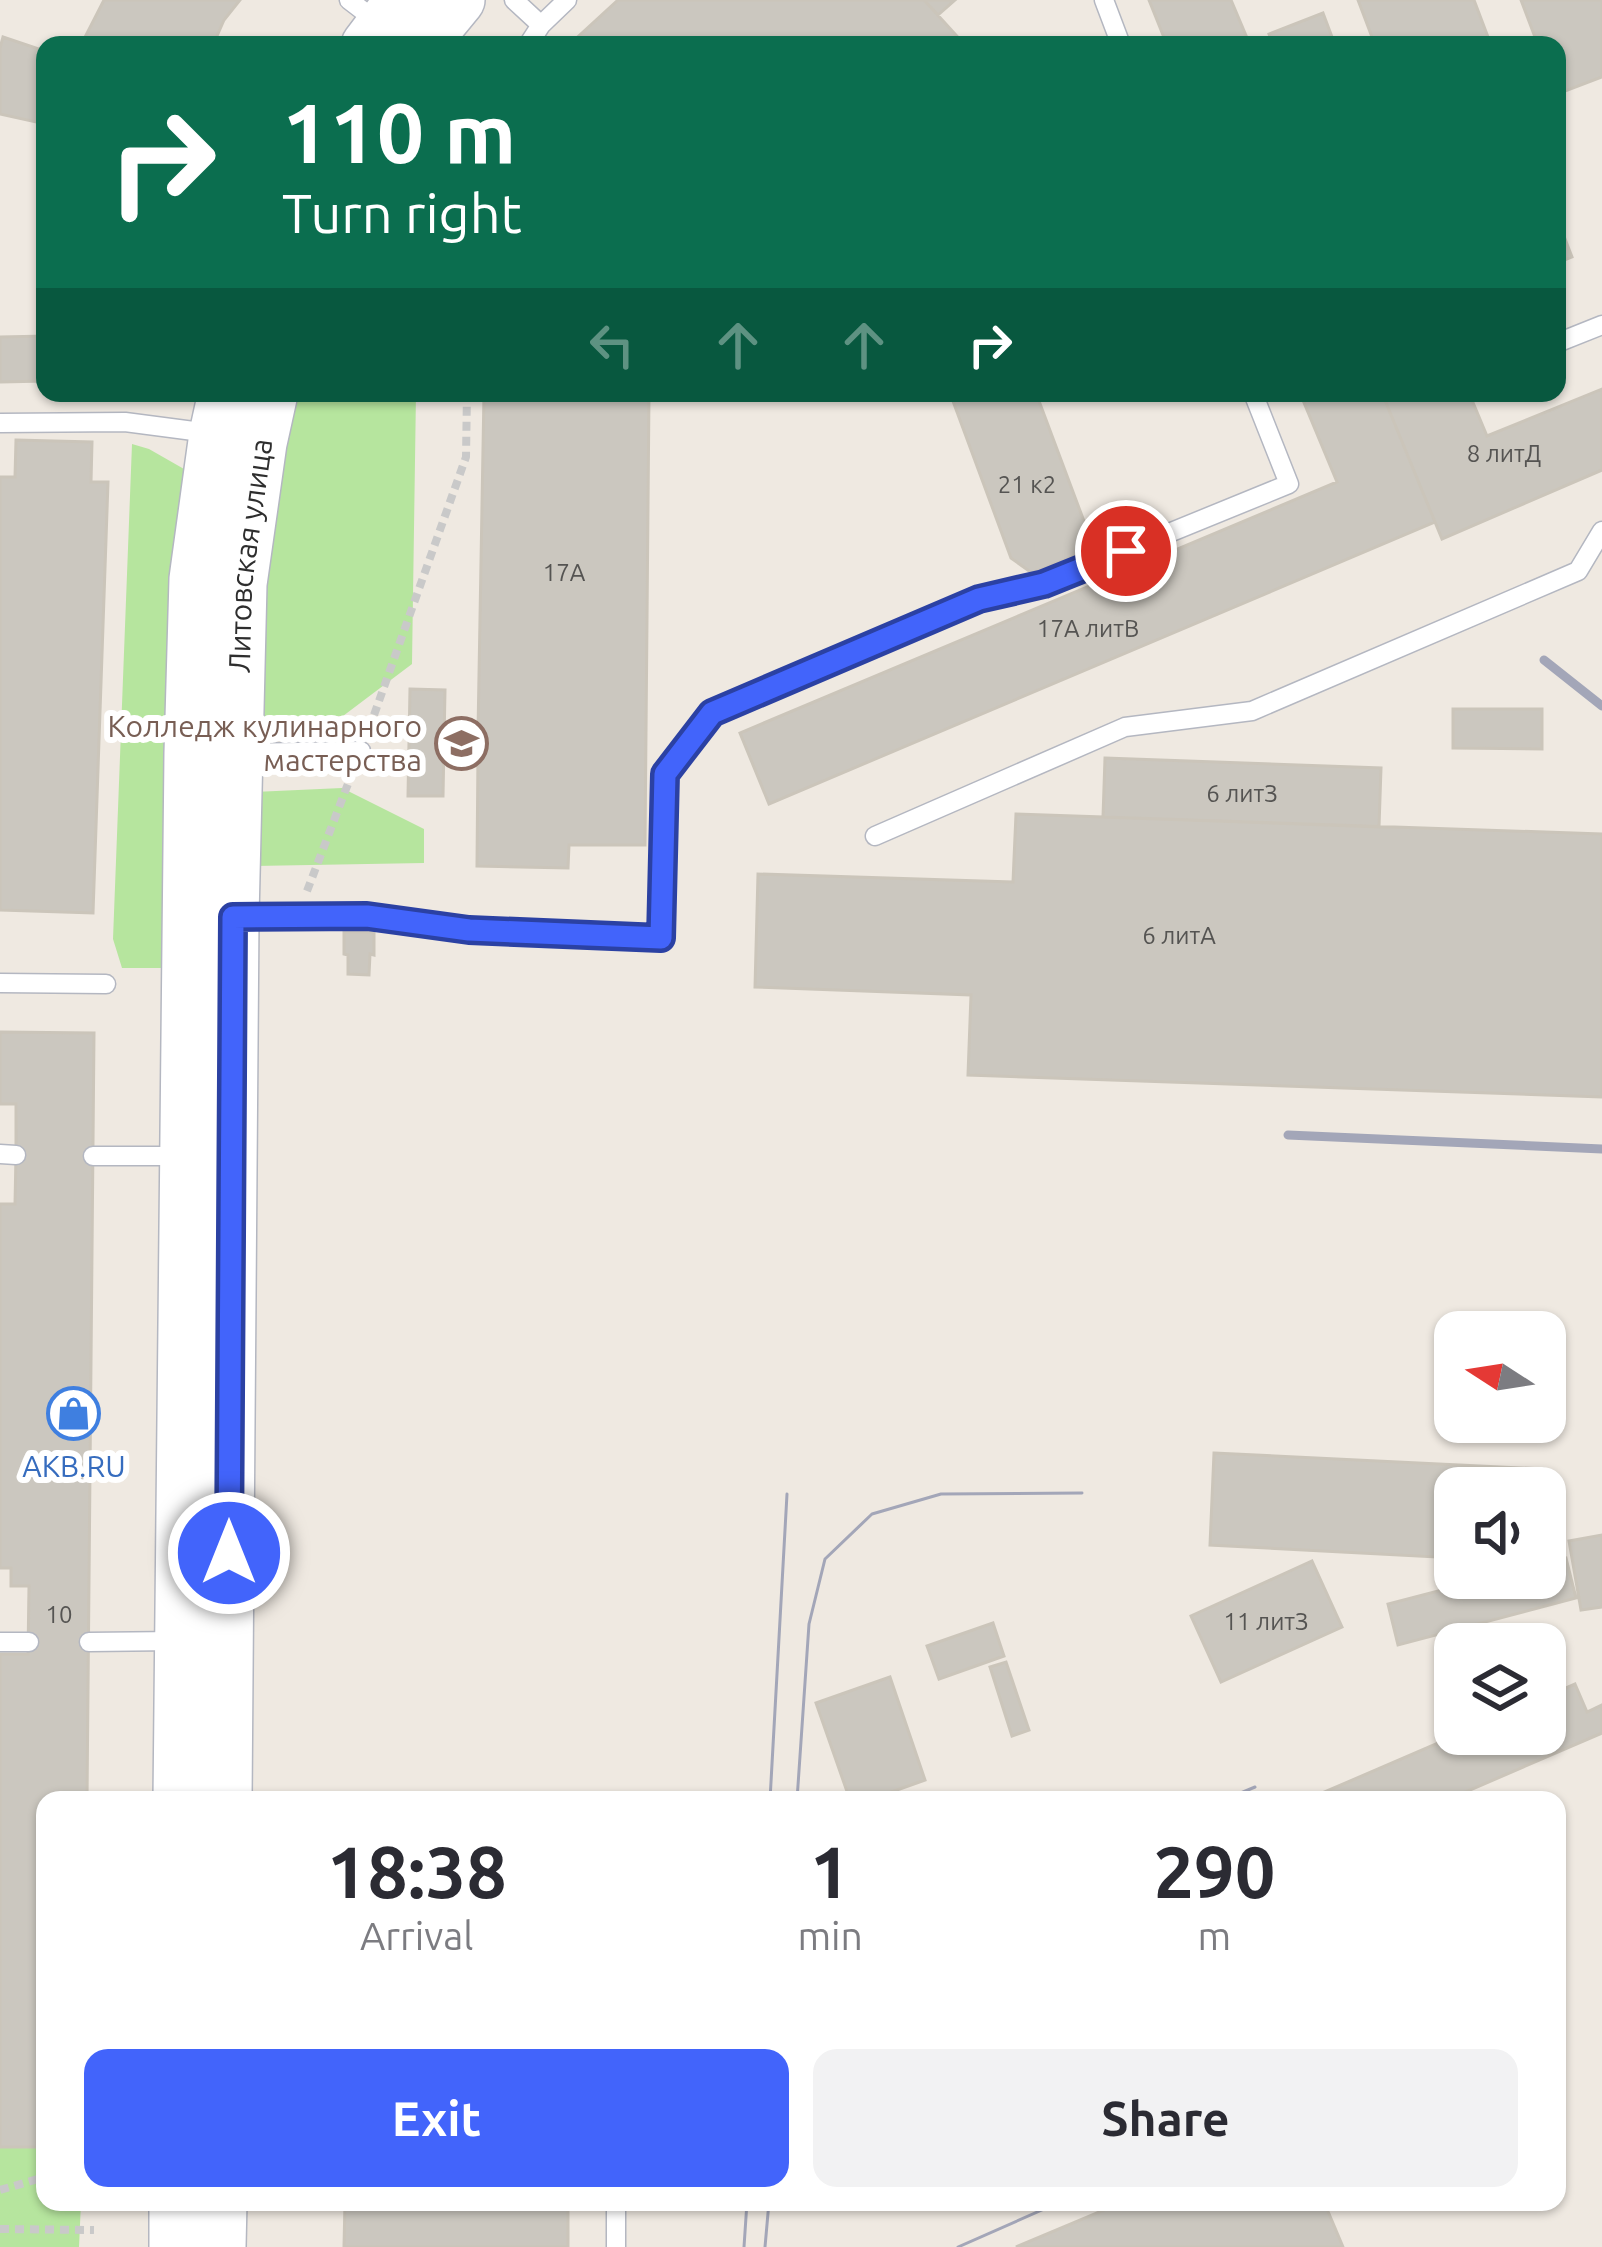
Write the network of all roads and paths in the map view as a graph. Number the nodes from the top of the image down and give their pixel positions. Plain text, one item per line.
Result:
1 (459, 0) edge
2 (514, 0) edge
3 (567, 0) edge
4 (1104, 0) edge
5 (386, 25) edge
6 (541, 25) junction
7 (534, 36) edge
8 (1118, 36) edge
9 (1602, 325) edge
10 (1566, 339) edge
11 (260, 402) edge
12 (467, 402) edge
13 (1257, 402) edge
14 (0, 423) edge
15 (233, 423) edge
16 (1602, 531) edge
17 (361, 751) junction
18 (213, 753) junction
19 (875, 836) dead end
20 (297, 916) junction
21 (210, 917) junction
22 (0, 983) edge
23 (106, 984) dead end
24 (93, 1156) dead end
25 (209, 1156) junction
26 (204, 1641) junction
27 (0, 1642) edge
28 (29, 1642) dead end
29 (88, 1642) dead end
30 (180, 1791) edge
31 (225, 1791) edge
32 (36, 2180) edge
33 (0, 2190) edge
34 (175, 2211) edge
35 (221, 2211) edge
36 (616, 2211) edge
37 (0, 2229) edge
38 (94, 2230) dead end
39 (175, 2247) edge
40 (220, 2247) edge
41 (616, 2247) edge

1 - 5 street
2 - 6 lane
3 - 6 lane
4 - 8 lane
6 - 7 lane
9 - 10 lane
11 - 15 street, Литовская улица
12 - 17 path
13 - 20 lane
14 - 15 lane
15 - 18 street, Литовская улица
16 - 19 lane
17 - 18 lane
17 - 20 path
18 - 21 street, Литовская улица
20 - 21 lane
21 - 25 street, Литовская улица
22 - 23 lane
24 - 25 lane
25 - 26 street, Литовская улица
26 - 29 lane
26 - 30 street, Литовская улица
26 - 31 street, Литовская улица
27 - 28 lane
32 - 33 path
34 - 39 street
35 - 40 street
36 - 41 lane
37 - 38 path

